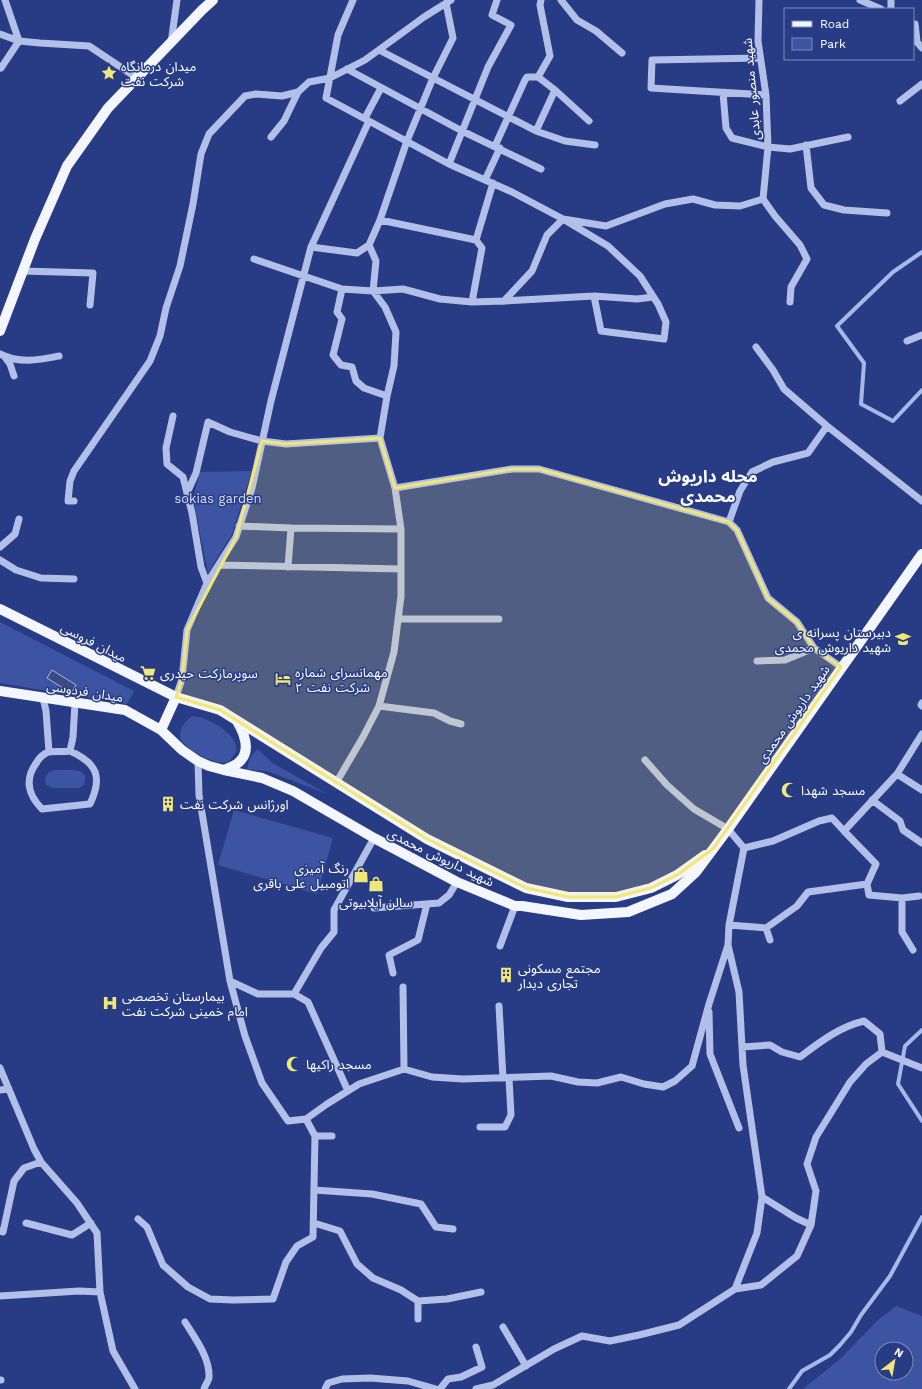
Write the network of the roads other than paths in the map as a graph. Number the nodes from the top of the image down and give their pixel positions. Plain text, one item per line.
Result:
1 (5, 0) edge
2 (177, 0) edge
3 (213, 0) edge
4 (353, 0) edge
5 (497, 0) edge
6 (540, 0) edge
7 (561, 0) edge
8 (759, 0) edge
9 (860, 0) edge
10 (449, 2) edge
11 (879, 8) edge
12 (917, 23) edge
13 (0, 34) edge
14 (19, 41) junction
15 (171, 43) junction
16 (922, 48) edge
17 (379, 50) junction
18 (622, 53) dead end
19 (760, 58) junction
20 (2, 68) dead end
21 (347, 69) junction
22 (538, 77) junction
23 (137, 78) junction
24 (330, 78) junction
25 (433, 78) junction
26 (922, 84) edge
27 (381, 88) junction
28 (555, 90) junction
29 (298, 92) junction
30 (724, 93) junction
31 (766, 95) junction
32 (474, 99) junction
33 (900, 100) dead end
34 (421, 108) junction
35 (509, 117) junction
36 (367, 120) junction
37 (589, 121) dead end
38 (462, 131) junction
39 (536, 131) junction
40 (271, 137) dead end
41 (848, 138) dead end
42 (408, 141) junction
43 (595, 145) dead end
44 (806, 145) junction
45 (497, 147) junction
46 (768, 147) junction
47 (449, 164) junction
48 (541, 170) dead end
49 (485, 180) junction
50 (493, 183) junction
51 (763, 200) junction
52 (887, 213) dead end
53 (563, 219) junction
54 (380, 220) junction
55 (476, 240) junction
56 (369, 245) junction
57 (311, 247) junction
58 (254, 259) dead end
59 (22, 271) junction
60 (303, 276) junction
61 (342, 289) junction
62 (373, 291) junction
63 (594, 296) junction
64 (654, 297) junction
65 (504, 301) junction
66 (472, 302) junction
67 (790, 302) dead end
68 (90, 305) dead end
69 (0, 331) edge
70 (922, 335) edge
71 (907, 341) dead end
72 (756, 347) dead end
73 (2, 355) edge
74 (59, 356) dead end
75 (14, 376) dead end
76 (387, 396) junction
77 (173, 416) dead end
78 (827, 426) junction
79 (380, 438) junction
80 (262, 440) junction
81 (395, 488) junction
82 (187, 493) junction
83 (74, 501) dead end
84 (922, 502) edge
85 (19, 519) dead end
86 (729, 522) junction
87 (239, 526) junction
88 (291, 528) junction
89 (401, 529) junction
90 (0, 547) edge
91 (922, 554) edge
92 (0, 560) edge
93 (219, 565) junction
94 (288, 567) junction
95 (401, 569) junction
96 (74, 579) dead end
97 (207, 583) junction
98 (0, 609) edge
99 (398, 619) junction
100 (499, 619) dead end
101 (814, 648) junction
102 (757, 661) dead end
103 (841, 667) junction
104 (0, 691) edge
105 (176, 697) junction
106 (43, 698) junction
107 (74, 703) junction
108 (922, 703) edge
109 (379, 706) junction
110 (922, 706) edge
111 (237, 720) junction
112 (462, 724) dead end
113 (161, 730) junction
114 (922, 734) edge
115 (70, 751) junction
116 (49, 752) junction
117 (645, 760) dead end
118 (198, 761) junction
119 (224, 770) junction
120 (897, 774) junction
121 (336, 783) junction
122 (922, 790) edge
123 (872, 800) junction
124 (728, 829) junction
125 (844, 831) junction
126 (374, 838) junction
127 (922, 843) edge
128 (744, 848) junction
129 (713, 849) junction
130 (457, 882) junction
131 (867, 884) junction
132 (919, 896) dead end
133 (902, 898) junction
134 (428, 904) junction
135 (515, 906) junction
136 (374, 908) dead end
137 (729, 925) junction
138 (766, 928) junction
139 (770, 940) dead end
140 (728, 945) junction
141 (500, 946) dead end
142 (913, 950) dead end
143 (393, 973) dead end
144 (230, 981) junction
145 (404, 987) dead end
146 (294, 994) junction
147 (709, 1004) junction
148 (499, 1006) dead end
149 (742, 1046) junction
150 (882, 1052) junction
151 (0, 1068) edge
152 (922, 1068) edge
153 (404, 1069) junction
154 (506, 1078) junction
155 (0, 1090) edge
156 (9, 1090) junction
157 (348, 1091) junction
158 (306, 1119) junction
159 (480, 1128) dead end
160 (739, 1128) dead end
161 (315, 1136) junction
162 (332, 1136) dead end
163 (41, 1162) junction
164 (314, 1190) junction
165 (762, 1197) junction
166 (138, 1219) dead end
167 (26, 1223) dead end
168 (91, 1223) junction
169 (314, 1223) junction
170 (811, 1225) junction
171 (453, 1229) dead end
172 (0, 1231) edge
173 (735, 1289) junction
174 (100, 1292) junction
175 (481, 1292) dead end
176 (0, 1296) edge
177 (418, 1301) junction
178 (418, 1319) dead end
179 (185, 1322) dead end
180 (503, 1327) dead end
181 (476, 1347) dead end
182 (526, 1366) junction
183 (136, 1389) edge
184 (204, 1389) edge
185 (325, 1389) edge
186 (436, 1389) edge
187 (440, 1389) edge
188 (476, 1389) edge

1 - 14 street
2 - 15 street
3 - 15 main road
4 - 24 street
5 - 32 street
6 - 22 street
7 - 18 street
8 - 19 street, شهید منصور عابدی
9 - 11 street
10 - 17 street
10 - 25 street
12 - 16 street
13 - 14 street
14 - 20 street
14 - 23 street
15 - 23 main road
17 - 21 street
17 - 25 street
19 - 30 street
19 - 31 street, شهید منصور عابدی
21 - 24 street
21 - 27 street
22 - 28 street
22 - 35 street
23 - 59 main road
24 - 29 street
24 - 36 street
25 - 32 street
25 - 34 street
26 - 33 street
27 - 34 street
27 - 36 street
28 - 37 street
28 - 39 street
29 - 40 street
29 - 83 street
30 - 31 street
30 - 46 street
31 - 46 street, شهید منصور عابدی
32 - 35 street
32 - 38 street
34 - 38 street
34 - 42 street
35 - 39 street
35 - 45 street
36 - 42 street
36 - 57 street
38 - 45 street
38 - 47 street
39 - 43 street
41 - 44 street
42 - 47 street
42 - 54 street
44 - 46 street
44 - 52 street
45 - 48 street
45 - 49 street
46 - 51 street, شهید منصور عابدی
47 - 49 street
49 - 50 street
50 - 53 street
50 - 55 street
51 - 53 street
51 - 67 street
53 - 64 street
53 - 65 street
54 - 55 street
54 - 56 street
55 - 66 street
56 - 57 street
56 - 62 street
57 - 60 street
58 - 60 street
59 - 68 street
59 - 69 main road
60 - 61 street
60 - 80 street
61 - 62 street
61 - 76 street
62 - 66 street
62 - 76 street
63 - 64 street
63 - 64 street
63 - 65 street
65 - 66 street
70 - 71 street
72 - 78 street
73 - 74 street
73 - 75 street
76 - 79 street
77 - 82 street
78 - 84 street
78 - 86 street
79 - 80 street
79 - 81 street
80 - 82 street
80 - 87 street
81 - 86 street
81 - 89 street
82 - 97 street
85 - 90 street
86 - 101 street
87 - 88 street
87 - 93 street
88 - 89 street
88 - 94 street
89 - 95 street
91 - 103 main road, شهید داریوش محمدی
92 - 96 street
93 - 94 street
93 - 97 street
94 - 95 street
95 - 99 street
97 - 105 street
98 - 105 main road, میدان فروسی
99 - 100 street
99 - 109 street
101 - 102 street
101 - 103 street
103 - 124 main road, شهید داریوش محمدی
104 - 106 main road, میدان فردوسی
105 - 111 main road, شهید داریوش محمدی
105 - 113 main road
106 - 107 main road, میدان فردوسی
106 - 116 street
107 - 113 main road, میدان فردوسی
107 - 115 street
108 - 110 street
109 - 112 street
109 - 121 street
111 - 119 main road
111 - 121 main road, شهید داریوش محمدی
113 - 118 main road, شهید داریوش محمدی
114 - 120 street
115 - 116 street
115 - 116 street
117 - 124 street
118 - 119 main road, شهید داریوش محمدی
118 - 144 street
119 - 126 main road, شهید داریوش محمدی
120 - 122 street
120 - 123 street
121 - 129 main road, شهید داریوش محمدی
123 - 125 street
123 - 127 street
124 - 128 street
124 - 129 main road, شهید داریوش محمدی
125 - 128 street
125 - 131 street
126 - 130 main road, شهید داریوش محمدی
126 - 146 street
128 - 137 street
129 - 135 main road, شهید داریوش محمدی
130 - 134 street
130 - 135 main road, شهید داریوش محمدی
131 - 133 street
131 - 138 street
132 - 133 street
133 - 142 street
134 - 136 street
134 - 143 street
135 - 141 street
137 - 138 street
137 - 140 street
138 - 139 street
140 - 147 street
140 - 149 street
144 - 146 street
144 - 158 street
145 - 153 street
146 - 157 street
147 - 154 street
147 - 160 street
148 - 154 street
149 - 150 street
149 - 165 street
150 - 152 street
150 - 170 street
151 - 156 street
153 - 154 street
153 - 157 street
154 - 159 street
155 - 156 street
156 - 163 street
157 - 158 street
158 - 161 street
161 - 162 street
161 - 164 street
163 - 168 street
163 - 172 street
164 - 169 street
164 - 171 street
165 - 170 street
165 - 173 street
166 - 169 street
167 - 168 street
168 - 174 street
169 - 177 street
170 - 173 street
173 - 182 street
174 - 176 street
174 - 183 street
175 - 177 street
177 - 178 street
179 - 184 street
180 - 182 street
181 - 187 street
182 - 188 street
185 - 186 street

